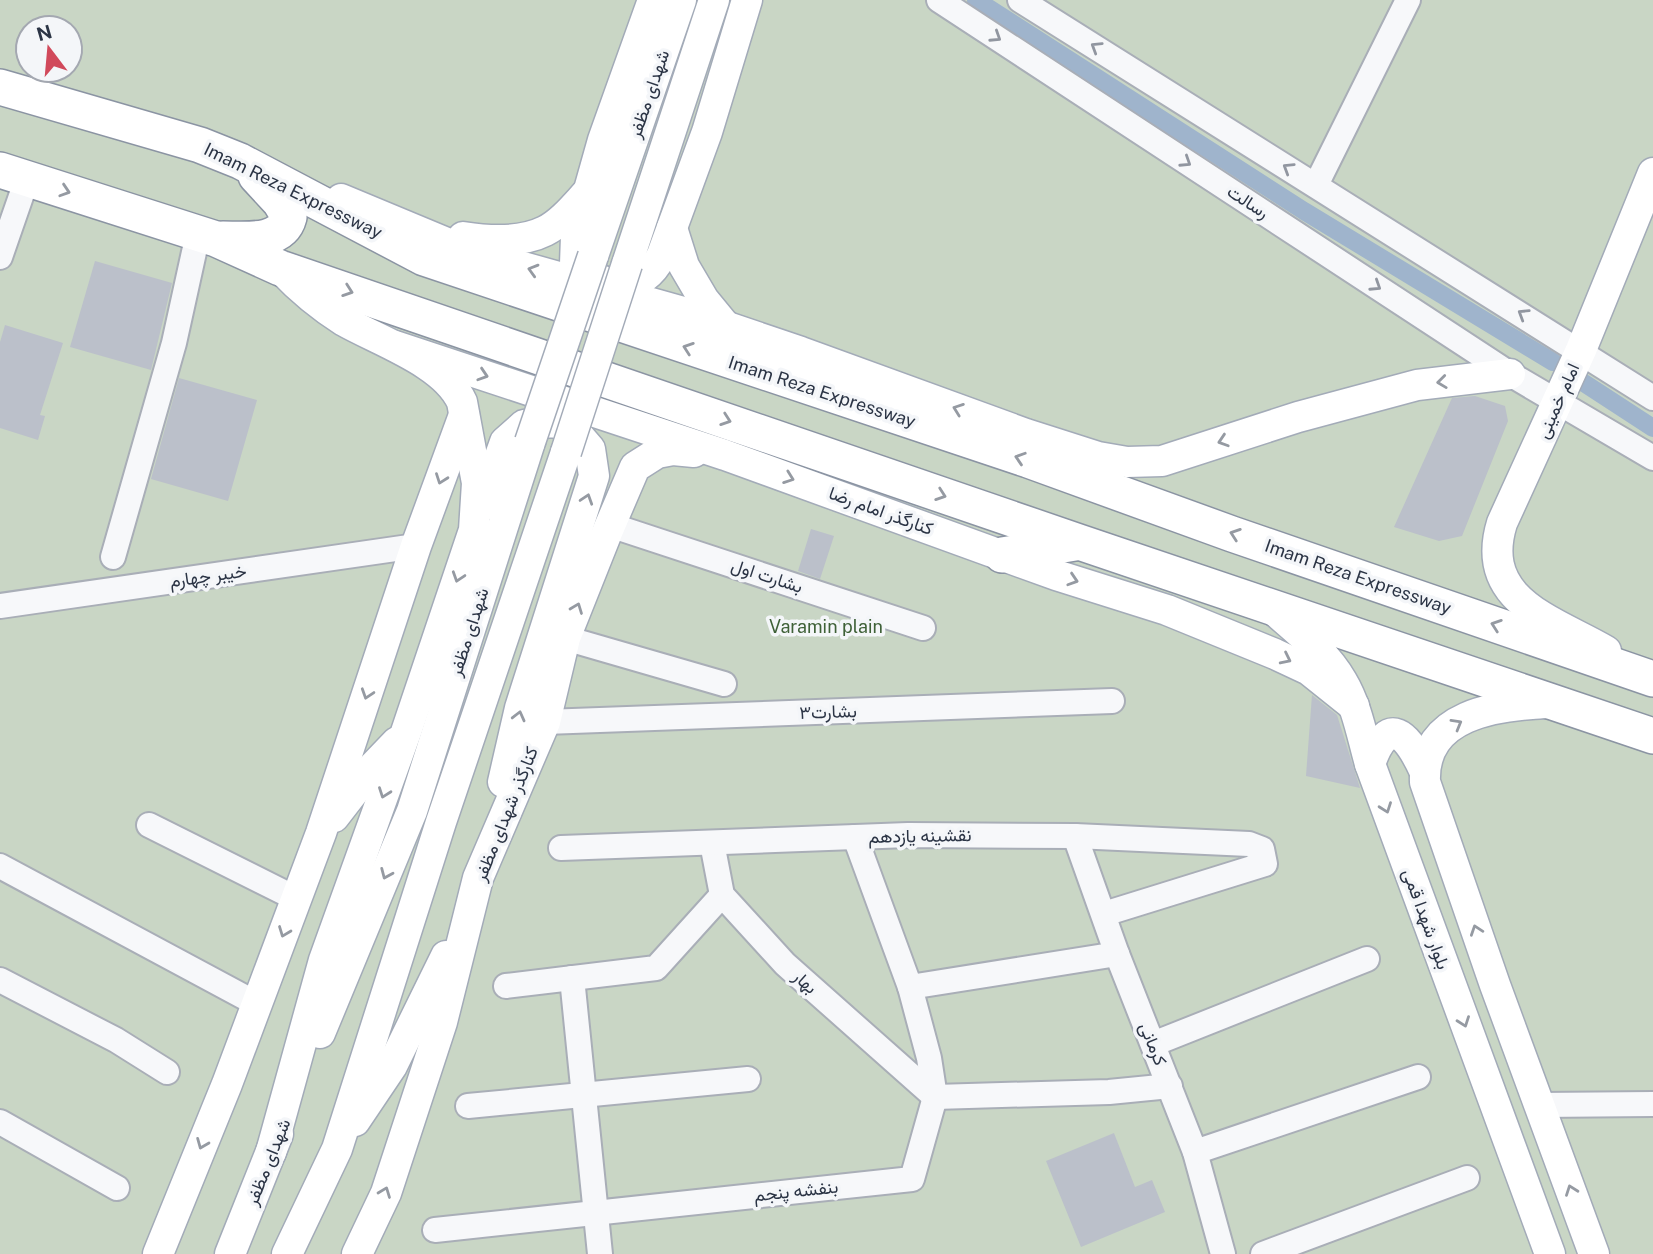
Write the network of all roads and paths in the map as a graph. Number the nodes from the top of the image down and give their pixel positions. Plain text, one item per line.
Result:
1 (653, 0) edge
2 (681, 0) edge
3 (714, 0) edge
4 (747, 0) edge
5 (939, 0) edge
6 (1020, 0) edge
7 (1408, 0) edge
8 (0, 87) edge
9 (240, 161) junction
10 (13, 174) edge
11 (1651, 181) edge
12 (1316, 185) junction
13 (589, 191) junction
14 (672, 228) junction
15 (418, 230) junction
16 (207, 236) junction
17 (0, 257) edge
18 (280, 268) junction
19 (727, 328) junction
20 (395, 346) junction
21 (1581, 350) junction
22 (1510, 374) junction
23 (1653, 398) edge
24 (1559, 401) junction
25 (464, 415) junction
26 (725, 455) junction
27 (1653, 458) edge
28 (610, 525) junction
29 (474, 530) junction
30 (1079, 542) junction
31 (416, 546) junction
32 (1002, 555) junction
33 (113, 557) dead end
34 (0, 606) edge
35 (1269, 606) junction
36 (923, 628) dead end
37 (565, 638) junction
38 (1653, 678) edge
39 (724, 684) dead end
40 (1112, 701) dead end
41 (1555, 702) junction
42 (1354, 706) junction
43 (545, 722) junction
44 (406, 732) junction
45 (1653, 736) edge
46 (1370, 764) junction
47 (1424, 770) junction
48 (149, 825) dead end
49 (321, 833) junction
50 (1075, 836) junction
51 (855, 837) junction
52 (712, 843) junction
53 (561, 848) dead end
54 (0, 866) edge
55 (482, 866) junction
56 (722, 895) junction
57 (297, 899) junction
58 (1104, 914) junction
59 (1116, 954) junction
60 (1367, 959) dead end
61 (572, 978) junction
62 (0, 980) edge
63 (506, 986) dead end
64 (910, 987) junction
65 (257, 1004) junction
66 (1153, 1044) junction
67 (167, 1072) dead end
68 (1419, 1077) dead end
69 (748, 1079) dead end
70 (1170, 1086) junction
71 (584, 1095) junction
72 (935, 1097) junction
73 (1653, 1104) edge
74 (1539, 1105) junction
75 (468, 1106) dead end
76 (0, 1122) edge
77 (337, 1149) junction
78 (271, 1152) junction
79 (1195, 1152) junction
80 (1467, 1178) dead end
81 (117, 1188) dead end
82 (596, 1213) junction
83 (435, 1230) dead end
84 (158, 1254) edge
85 (230, 1254) edge
86 (287, 1254) edge
87 (357, 1254) edge
88 (600, 1254) edge
89 (1223, 1254) edge
90 (1263, 1254) edge
91 (1550, 1254) edge
92 (1594, 1254) edge

1 - 13 main road
2 -> 78 main road, شهدای مظفر, bridge
3 - 77 main road, شهدای مظفر, bridge
4 - 14 main road
5 -> 22 street, رسالت
12 -> 6 street
7 - 12 street
8 - 9 highway, Imam Reza Expressway
9 - 15 main road
9 - 16 highway
38 -> 9 highway, Imam Reza Expressway
10 -> 16 highway
10 - 17 street
11 - 21 main road, امام خمینی
21 -> 12 street
13 - 14 main road
13 - 15 main road
14 - 19 main road
19 -> 15 main road
16 - 18 highway
16 - 33 street
18 - 20 main road
18 -> 30 highway
22 -> 19 main road
20 - 25 main road
20 -> 26 main road, کنارگذر امام رضا
21 - 23 street
21 - 24 main road, امام خمینی
22 - 24 street, رسالت
24 - 27 street, رسالت
24 - 38 main road, امام خمینی
25 - 29 main road
25 -> 31 main road
26 - 28 main road, کنارگذر شهدای مظفر
26 -> 32 main road, کنارگذر امام رضا
28 - 36 street, بشارت اول
37 -> 28 main road, کنارگذر شهدای مظفر
29 -> 44 main road
55 -> 29 main road
30 - 32 highway
30 - 35 highway
31 - 34 street, خیبر چهارم
31 -> 49 main road
32 -> 42 main road, کنارگذر امام رضا
35 - 41 highway
35 - 42 main road, بلوار شهدا قمی
37 - 39 street
37 - 43 main road, کنارگذر شهدای مظفر
40 - 43 street, بشارت۳
41 - 45 highway
47 -> 41 main road
42 - 46 main road, بلوار شهدا قمی
43 - 55 main road, کنارگذر شهدای مظفر
44 - 49 main road
44 -> 78 main road
46 - 47 main road
46 -> 91 main road, بلوار شهدا قمی
74 -> 47 main road
48 - 57 street
49 - 57 main road
50 - 51 street, نقشینه یازدهم
50 - 58 street, کرمانی
50 - 58 street, نقشینه یازدهم
51 - 52 street, نقشینه یازدهم
51 - 64 street
52 - 53 street, نقشینه یازدهم
52 - 56 street
54 - 65 street
55 - 77 main road
87 -> 55 main road, کنارگذر شهدای مظفر
56 - 61 street
56 - 72 street, بهار
57 -> 65 main road
58 - 59 street, کرمانی
59 - 64 street
59 - 66 street, کرمانی
60 - 66 street
61 - 63 street
61 - 71 street
62 - 67 street
64 - 72 street
65 -> 84 main road
66 - 70 street, کرمانی
68 - 79 street
69 - 71 street
70 - 72 street
70 - 79 street, کرمانی
71 - 75 street
71 - 82 street
72 - 82 street, بنفشه پنجم
73 - 74 street
92 -> 74 main road
76 - 81 street
77 - 86 main road, شهدای مظفر
78 - 85 main road, شهدای مظفر
79 - 89 street, کرمانی
80 - 90 street
82 - 83 street
82 - 88 street

